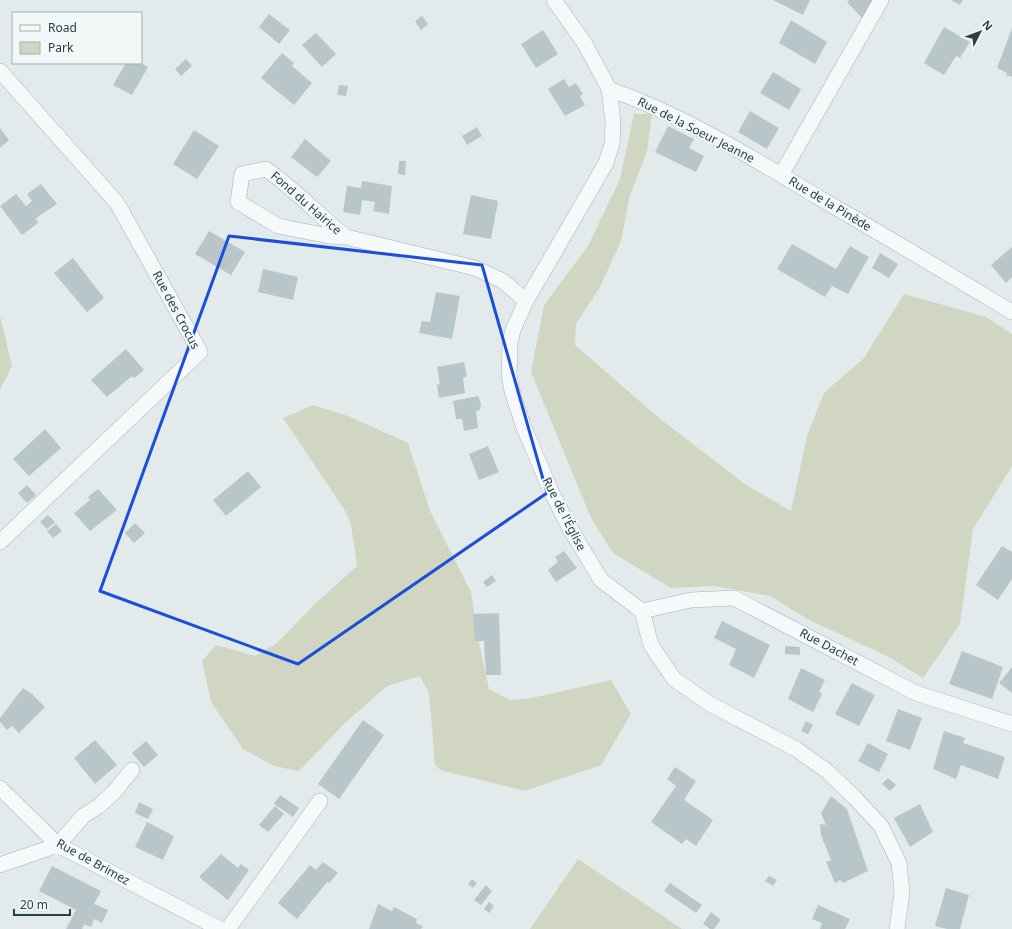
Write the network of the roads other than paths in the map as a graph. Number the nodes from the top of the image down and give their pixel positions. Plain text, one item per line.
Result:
1 (554, 0) edge
2 (881, 0) edge
3 (0, 71) edge
4 (610, 89) junction
5 (781, 175) junction
6 (346, 238) junction
7 (526, 301) junction
8 (1011, 311) edge
9 (0, 542) edge
10 (642, 612) junction
11 (1012, 724) edge
12 (132, 770) dead end
13 (0, 788) edge
14 (320, 801) dead end
15 (58, 845) junction
16 (0, 865) edge
17 (220, 929) edge
18 (228, 929) edge
19 (897, 929) edge

1 - 4 street, Rue de l'Église
2 - 5 street, Rue de la Pinède
3 - 9 street, Rue des Crocus
4 - 5 street, Rue de la Soeur Jeanne
4 - 7 street, Rue de l'Église
5 - 8 street, Rue de la Pinède
6 - 6 street, Fond du Hairice
6 - 7 street, Fond du Hairice
7 - 10 street, Rue de l'Église
10 - 11 street, Rue Dachet
10 - 19 street
12 - 15 street
13 - 15 street, Rue de Brimez
14 - 18 street
15 - 16 street
15 - 17 street, Rue de Brimez

